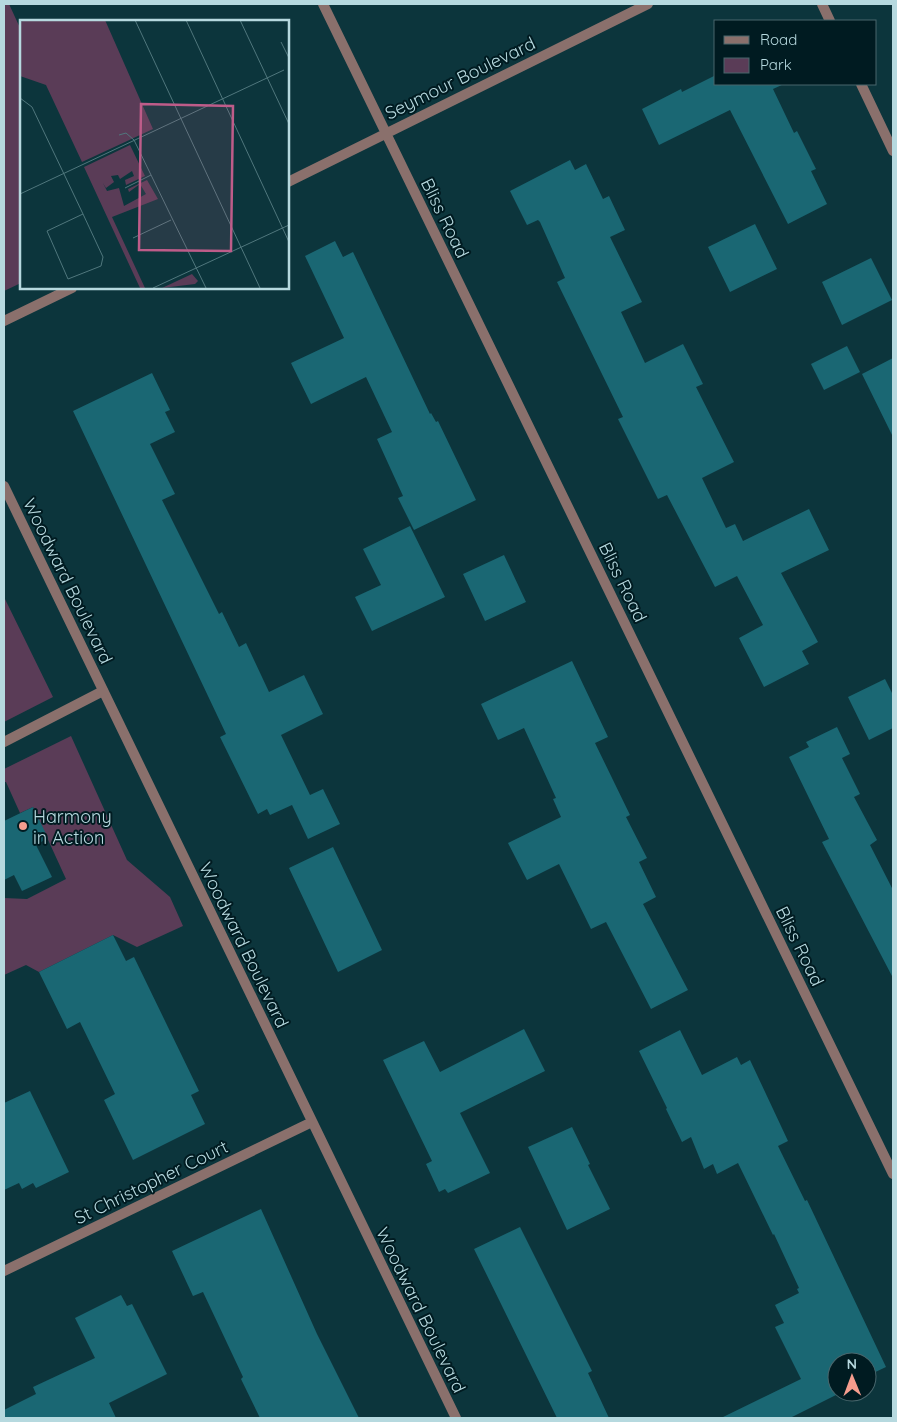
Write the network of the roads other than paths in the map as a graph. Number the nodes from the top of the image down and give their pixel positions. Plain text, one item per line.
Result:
1 (323, 4) edge
2 (648, 4) edge
3 (822, 4) edge
4 (830, 20) edge
5 (861, 85) edge
6 (386, 133) junction
7 (893, 151) edge
8 (289, 182) edge
9 (70, 289) edge
10 (4, 321) edge
11 (4, 486) edge
12 (103, 691) junction
13 (4, 742) edge
14 (312, 1122) junction
15 (893, 1174) edge
16 (4, 1271) edge
17 (456, 1418) edge

1 - 6 street, Bliss Road
2 - 6 street, Seymour Boulevard
3 - 4 street
5 - 7 street
6 - 8 street, Seymour Boulevard
6 - 15 street, Bliss Road
9 - 10 street
11 - 12 street, Woodward Boulevard
12 - 13 street
12 - 14 street, Woodward Boulevard
14 - 16 street, St Christopher Court
14 - 17 street, Woodward Boulevard

